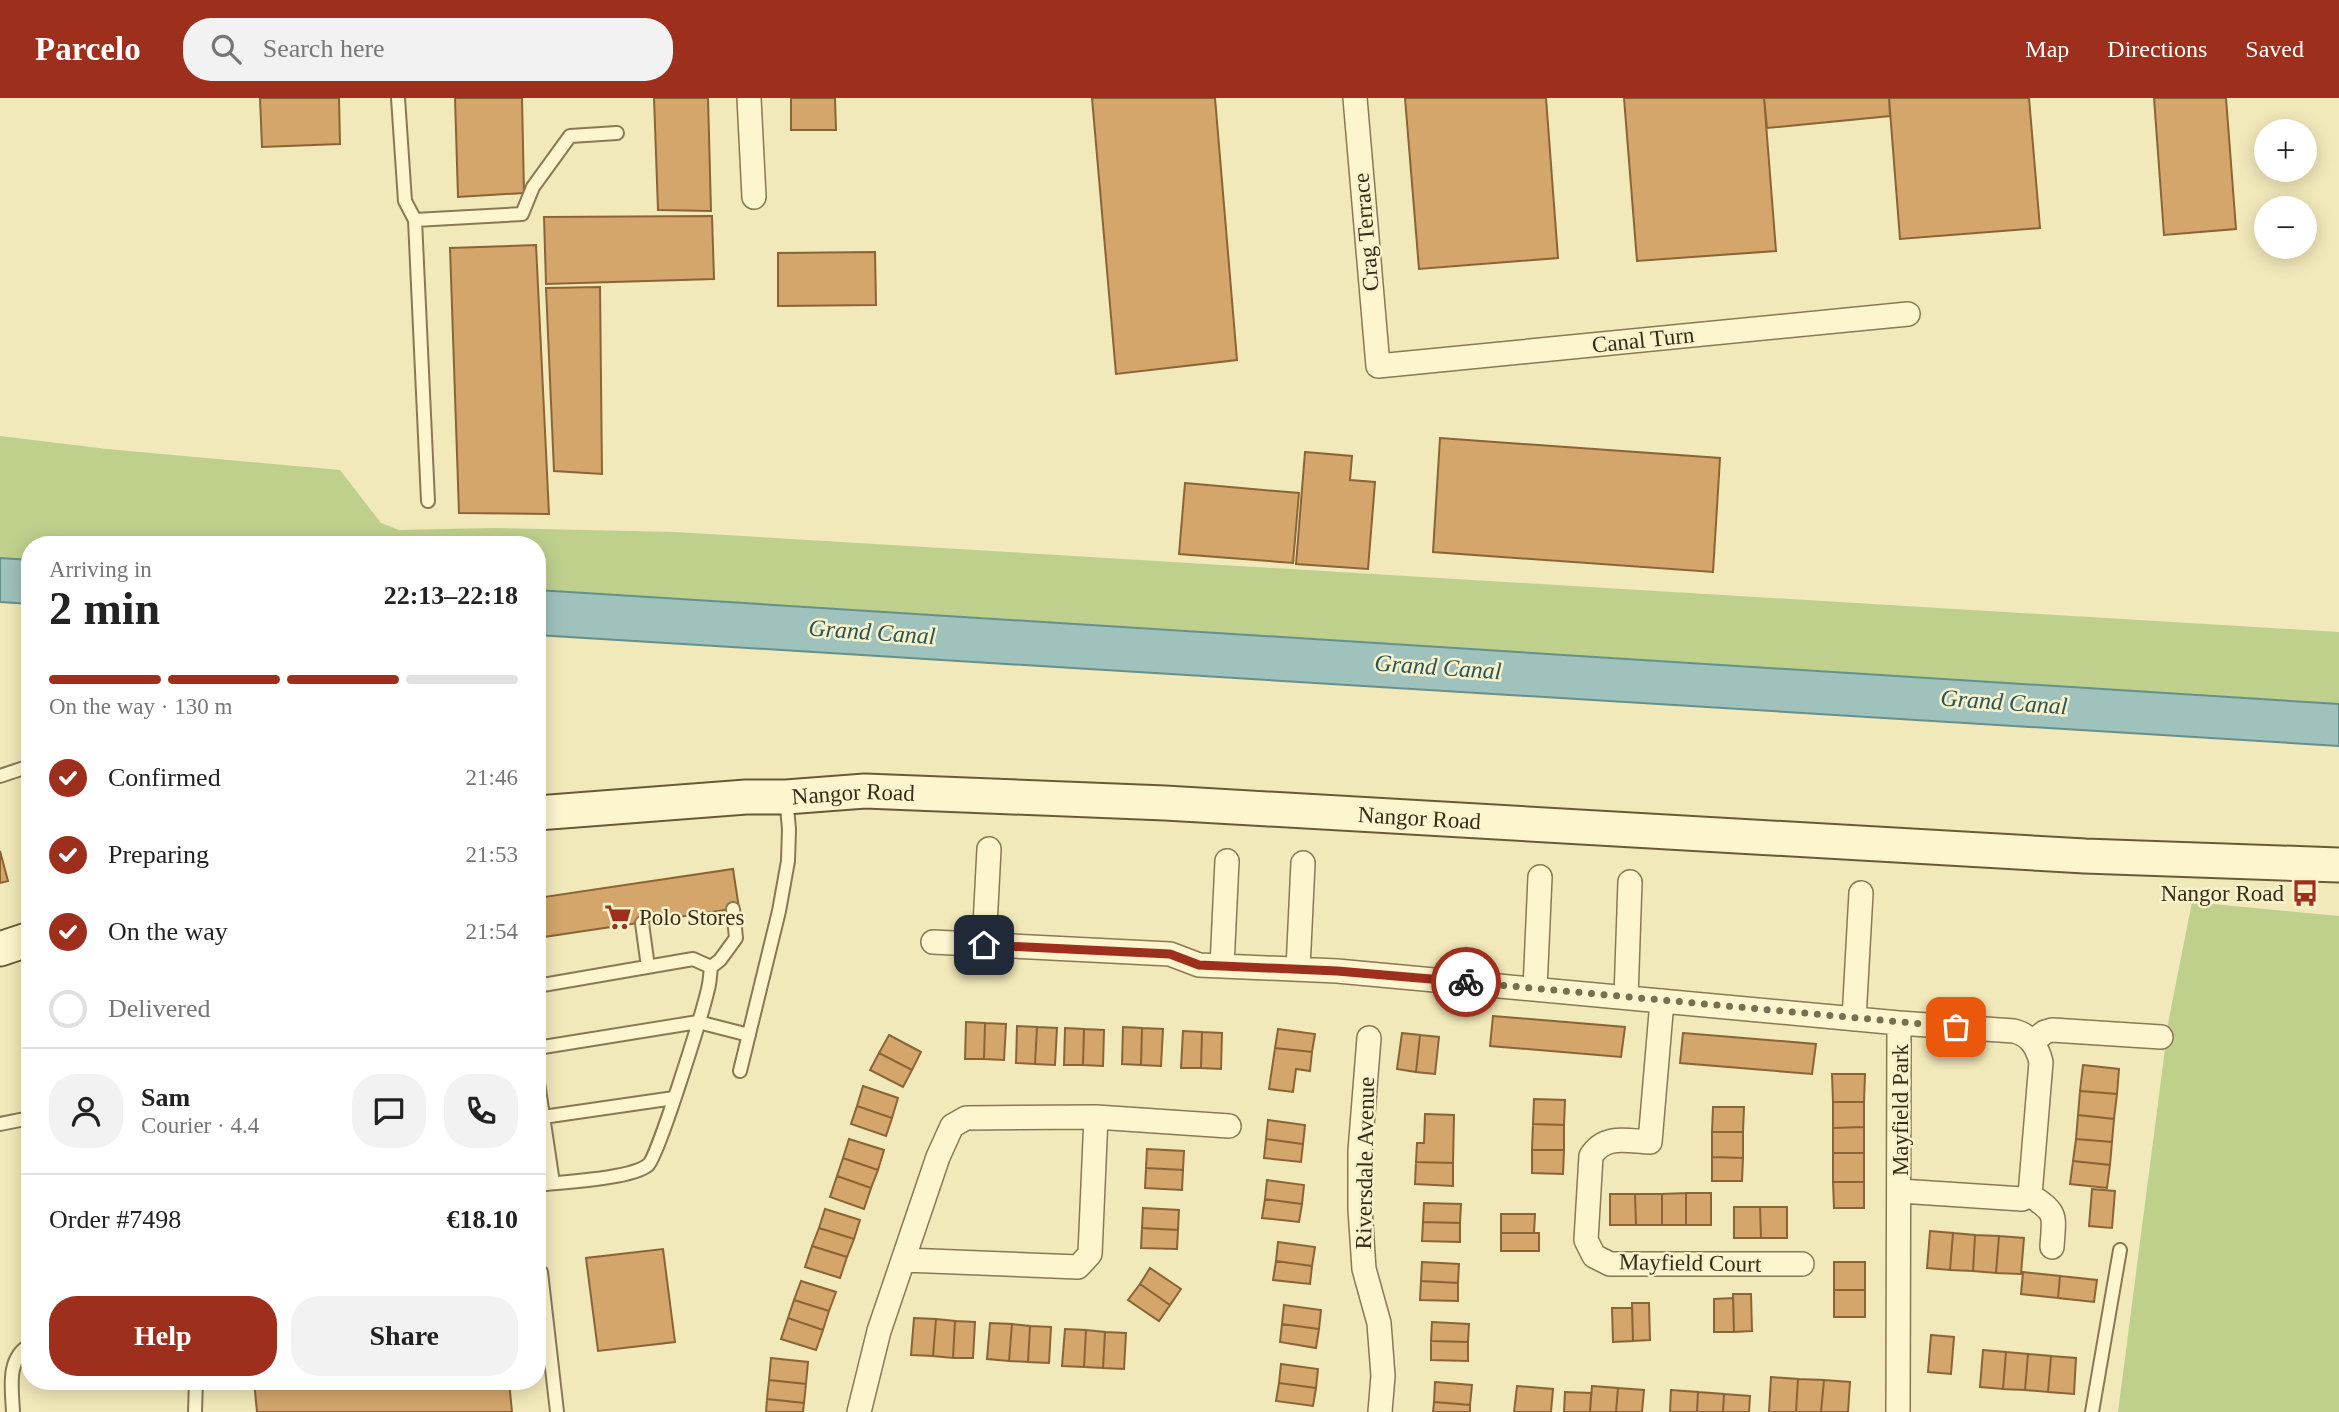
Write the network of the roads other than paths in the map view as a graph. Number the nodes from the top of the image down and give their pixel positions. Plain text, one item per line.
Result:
1 (398, 98) edge
2 (750, 98) edge
3 (1355, 98) edge
4 (617, 133) dead end
5 (754, 197) dead end
6 (415, 220) junction
7 (1908, 314) dead end
8 (1378, 366) joint
9 (428, 501) dead end
10 (21, 769) edge
11 (0, 776) edge
12 (786, 797) junction
13 (546, 812) edge
14 (989, 849) dead end
15 (1227, 861) dead end
16 (2323, 861) edge
17 (1303, 863) dead end
18 (1540, 877) dead end
19 (1630, 882) dead end
20 (1861, 893) dead end
21 (733, 909) dead end
22 (642, 923) dead end
23 (21, 942) edge
24 (933, 942) dead end
25 (984, 945) junction
26 (0, 950) edge
27 (1222, 966) junction
28 (648, 967) junction
29 (711, 967) junction
30 (1298, 969) junction
31 (546, 984) edge
32 (1535, 989) junction
33 (1626, 997) junction
34 (1662, 1000) junction
35 (1854, 1019) junction
36 (698, 1022) junction
37 (1899, 1023) junction
38 (749, 1035) junction
39 (2161, 1037) dead end
40 (1368, 1038) dead end
41 (2033, 1041) junction
42 (546, 1047) edge
43 (740, 1071) dead end
44 (674, 1098) junction
45 (546, 1117) edge
46 (1096, 1117) junction
47 (21, 1120) edge
48 (0, 1124) edge
49 (1229, 1126) dead end
50 (546, 1156) edge
51 (553, 1183) junction
52 (546, 1184) edge
53 (1900, 1191) junction
54 (2030, 1195) junction
55 (2052, 1247) dead end
56 (2120, 1250) dead end
57 (905, 1260) junction
58 (1802, 1264) dead end
59 (546, 1316) edge
60 (21, 1350) edge
61 (196, 1390) edge
62 (13, 1412) edge
63 (195, 1412) edge
64 (557, 1412) edge
65 (859, 1412) edge
66 (1380, 1412) edge
67 (1898, 1412) edge
68 (2092, 1412) edge

1 - 6 lane
2 - 5 street
3 - 8 street, Crag Terrace
4 - 6 lane
6 - 9 lane
7 - 8 street, Canal Turn
10 - 11 lane
12 - 13 main road, Nangor Road
12 - 16 main road, Nangor Road
12 - 38 lane
14 - 25 street
15 - 27 street
17 - 30 street
18 - 32 street
19 - 33 street
20 - 35 street
21 - 29 lane
22 - 28 lane
23 - 26 main road
24 - 25 street, Mayfield Park
25 - 27 street, Mayfield Park
27 - 30 street, Mayfield Park
28 - 29 lane
28 - 31 lane
29 - 36 lane
30 - 32 street, Mayfield Park
32 - 33 street, Mayfield Park
33 - 34 street, Mayfield Park
34 - 35 street, Mayfield Park
34 - 58 street, Mayfield Court
35 - 37 street, Mayfield Park
36 - 38 lane
36 - 42 lane
36 - 44 lane
37 - 41 street
37 - 53 street, Mayfield Park
38 - 43 lane
39 - 41 street
40 - 66 street, Riversdale Avenue
41 - 54 street
44 - 45 lane
44 - 51 lane
46 - 49 street
46 - 57 street
46 - 57 street
47 - 48 lane
50 - 51 lane
51 - 52 lane
53 - 54 street
53 - 67 street, Mayfield Park
54 - 55 street
56 - 68 lane
57 - 65 street
59 - 64 lane
60 - 62 lane
61 - 63 lane

